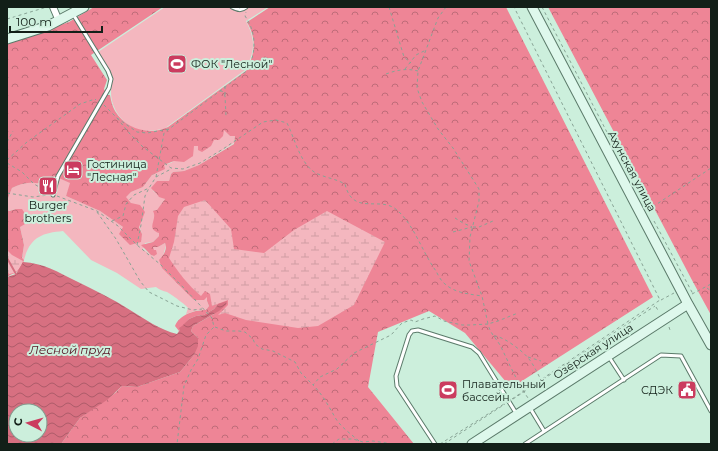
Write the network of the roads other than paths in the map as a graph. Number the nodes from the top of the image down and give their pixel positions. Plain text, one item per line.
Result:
1 (53, 7) edge
2 (84, 7) edge
3 (232, 7) edge
4 (532, 7) edge
5 (247, 8) edge
6 (73, 14) junction
7 (59, 21) junction
8 (7, 40) edge
9 (53, 195) road end
10 (688, 304) junction
11 (711, 345) edge
12 (608, 356) junction
13 (624, 380) junction
14 (531, 406) junction
15 (711, 411) edge
16 (517, 415) junction
17 (544, 432) junction
18 (434, 444) edge
19 (472, 444) edge
20 (525, 444) edge

1 - 7 street
2 - 6 main road
3 - 5 lane
4 - 10 main road, Ахунская улица
6 - 7 main road
6 - 9 lane
7 - 8 main road
10 - 11 main road, Ахунская улица
10 - 12 main road, Озёрская улица
12 - 13 lane
12 - 14 main road, Озёрская улица
13 - 15 lane
13 - 17 lane
14 - 16 main road, Озёрская улица
14 - 17 lane
16 - 18 lane
16 - 19 main road, Озёрская улица
17 - 20 lane

